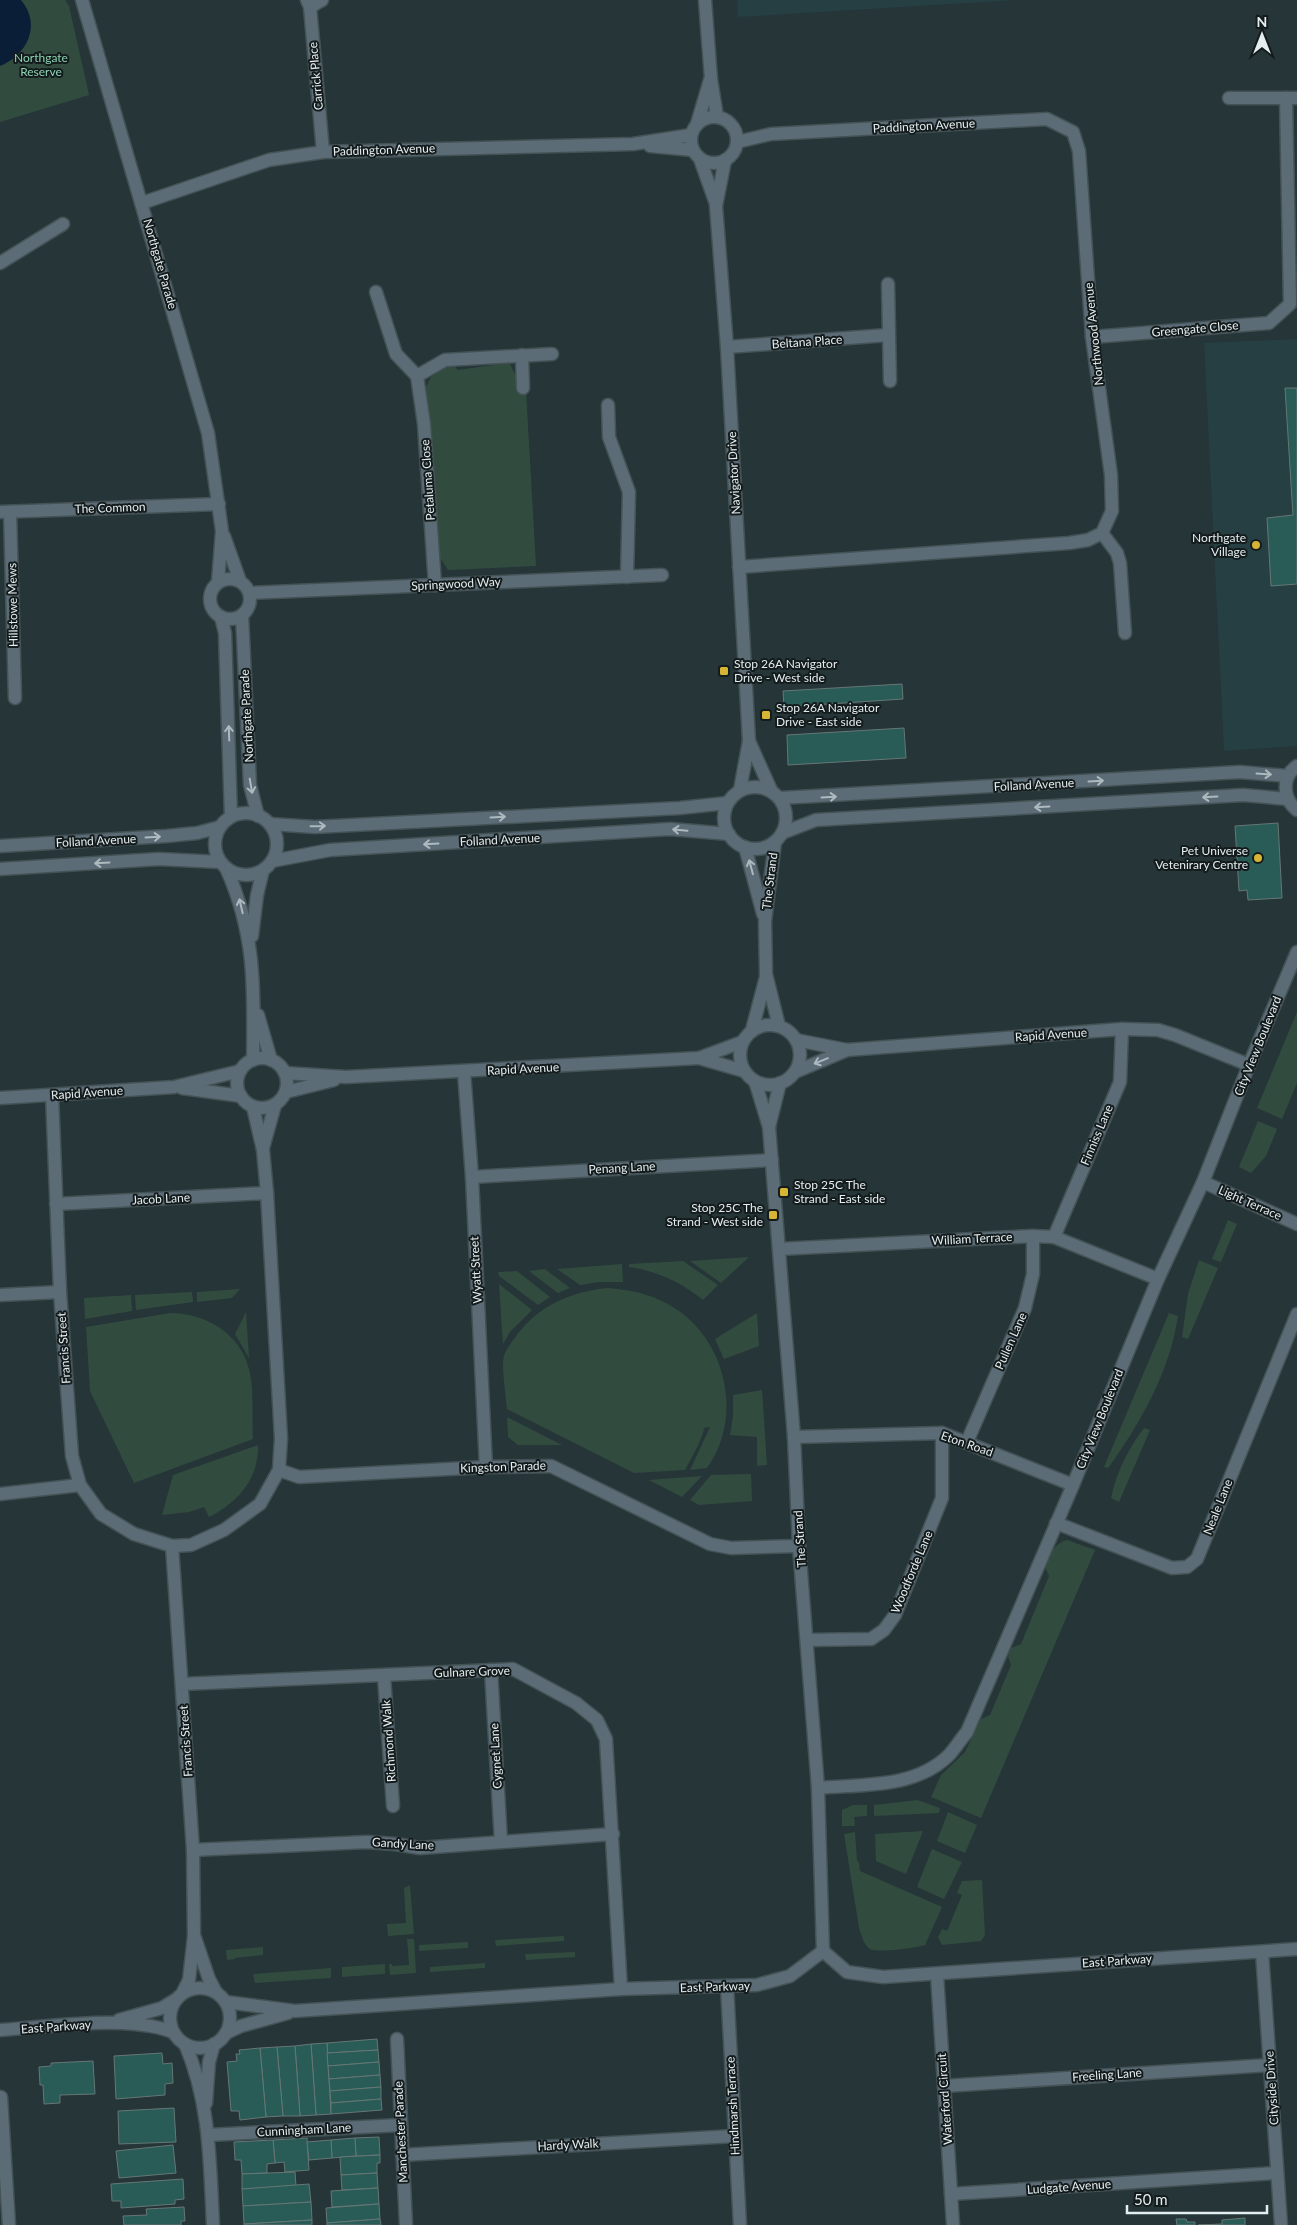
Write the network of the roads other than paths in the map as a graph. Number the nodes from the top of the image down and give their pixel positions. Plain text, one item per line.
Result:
1 (82, 0) edge
2 (322, 0) edge
3 (706, 0) edge
4 (308, 4) edge
5 (710, 79) junction
6 (1229, 98) dead end
7 (1291, 98) edge
8 (717, 117) junction
9 (733, 127) junction
10 (694, 129) junction
11 (1073, 132) joint
12 (771, 134) junction
13 (737, 142) junction
14 (633, 144) junction
15 (323, 152) junction
16 (696, 155) junction
17 (724, 160) junction
18 (142, 202) junction
19 (716, 206) junction
20 (63, 224) dead end
21 (0, 263) edge
22 (888, 284) dead end
23 (376, 292) dead end
24 (1293, 306) edge
25 (888, 335) junction
26 (1092, 337) junction
27 (727, 348) junction
28 (552, 354) dead end
29 (522, 355) junction
30 (417, 376) junction
31 (890, 381) dead end
32 (523, 388) dead end
33 (608, 405) dead end
34 (219, 504) junction
35 (5, 512) edge
36 (222, 532) junction
37 (1102, 533) junction
38 (739, 567) junction
39 (662, 575) dead end
40 (626, 577) junction
41 (240, 581) junction
42 (218, 582) junction
43 (434, 585) junction
44 (250, 593) junction
45 (242, 615) junction
46 (221, 617) junction
47 (1125, 633) dead end
48 (15, 698) dead end
49 (748, 741) junction
50 (1292, 771) edge
51 (740, 790) junction
52 (775, 794) junction
53 (727, 804) junction
54 (1292, 805) edge
55 (258, 816) junction
56 (231, 817) junction
57 (1297, 819) edge
58 (270, 824) junction
59 (220, 827) junction
60 (729, 834) junction
61 (778, 837) junction
62 (0, 846) edge
63 (745, 847) junction
64 (223, 865) junction
65 (268, 865) junction
66 (0, 869) edge
67 (765, 921) junction
68 (250, 945) junction
69 (1297, 952) edge
70 (766, 974) junction
71 (254, 1003) junction
72 (779, 1026) junction
73 (1122, 1029) junction
74 (752, 1030) junction
75 (796, 1040) junction
76 (742, 1042) junction
77 (847, 1050) junction
78 (699, 1058) junction
79 (253, 1060) junction
80 (271, 1060) junction
81 (1249, 1064) junction
82 (240, 1071) junction
83 (744, 1071) junction
84 (464, 1072) junction
85 (794, 1072) junction
86 (285, 1073) junction
87 (346, 1077) junction
88 (755, 1081) junction
89 (780, 1083) junction
90 (174, 1087) junction
91 (286, 1092) junction
92 (52, 1095) junction
93 (241, 1096) junction
94 (0, 1098) edge
95 (275, 1105) junction
96 (253, 1107) junction
97 (770, 1128) junction
98 (263, 1150) junction
99 (772, 1160) junction
100 (472, 1177) junction
101 (1203, 1182) junction
102 (266, 1193) junction
103 (56, 1204) junction
104 (1297, 1224) edge
105 (1034, 1236) junction
106 (1054, 1237) junction
107 (779, 1250) junction
108 (1158, 1279) junction
109 (60, 1292) junction
110 (0, 1295) edge
111 (1297, 1314) edge
112 (942, 1433) junction
113 (794, 1437) junction
114 (967, 1442) junction
115 (486, 1467) junction
116 (279, 1470) junction
117 (80, 1485) junction
118 (1073, 1485) junction
119 (0, 1494) edge
120 (1056, 1523) junction
121 (172, 1546) junction
122 (799, 1546) junction
123 (808, 1640) junction
124 (491, 1670) junction
125 (384, 1676) junction
126 (182, 1684) junction
127 (818, 1788) junction
128 (393, 1806) dead end
129 (613, 1834) junction
130 (501, 1842) junction
131 (193, 1850) junction
132 (194, 1936) junction
133 (1297, 1949) edge
134 (823, 1951) junction
135 (1262, 1952) junction
136 (937, 1974) junction
137 (727, 1986) junction
138 (621, 1990) junction
139 (216, 1992) junction
140 (179, 1996) junction
141 (226, 2002) junction
142 (295, 2012) junction
143 (112, 2023) junction
144 (0, 2030) edge
145 (172, 2032) junction
146 (226, 2033) junction
147 (397, 2039) dead end
148 (185, 2044) junction
149 (214, 2044) junction
150 (1270, 2065) junction
151 (944, 2086) junction
152 (1, 2097) edge
153 (205, 2115) junction
154 (401, 2124) junction
155 (208, 2135) junction
156 (734, 2136) junction
157 (402, 2155) junction
158 (2, 2166) edge
159 (1277, 2174) junction
160 (951, 2194) junction
161 (9, 2225) edge
162 (213, 2225) edge
163 (406, 2225) edge
164 (740, 2225) edge
165 (953, 2225) edge
166 (1281, 2225) edge

1 - 18 street, Northgate Parade
2 - 4 street
3 - 5 street
4 - 15 street, Carrick Place
5 - 8 street
5 - 10 street
6 - 7 street, Greengate Close
7 - 24 street, Greengate Close
8 - 9 street
8 - 10 street
9 - 12 street, Paddington Avenue
9 - 13 street
10 - 14 street, Paddington Avenue
10 - 16 street
11 - 12 street, Paddington Avenue
11 - 26 street, Northwood Avenue
12 - 13 street, Paddington Avenue
13 - 17 street
14 - 15 street, Paddington Avenue
14 - 16 street, Paddington Avenue
15 - 18 street, Paddington Avenue
16 - 17 street
16 - 19 street, Navigator Drive
17 - 19 street, Navigator Drive
18 - 34 street, Northgate Parade
19 - 27 street, Navigator Drive
20 - 21 street
22 - 25 street
23 - 30 street
24 - 26 street, Greengate Close
25 - 27 street, Beltana Place
25 - 31 street
26 - 37 street, Northwood Avenue
27 - 38 street, Navigator Drive
28 - 29 street
29 - 30 street
29 - 32 street
30 - 43 street, Petaluma Close
33 - 40 street
34 - 35 street, The Common
34 - 36 street, Northgate Parade
35 - 48 street, Hillstowe Mews
36 - 41 street, Northgate Parade
36 - 42 street, Northgate Parade
37 - 38 street
37 - 47 street
38 - 49 street, Navigator Drive
39 - 40 street, Springwood Way
40 - 43 street, Springwood Way
41 - 42 street
41 - 44 street
42 - 46 street
43 - 44 street, Springwood Way
44 - 45 street
45 - 46 street
45 -> 55 street, Northgate Parade
56 -> 46 street, Northgate Parade
49 - 51 street, Navigator Drive
49 - 52 street, Navigator Drive
52 -> 50 street, Folland Avenue
50 - 54 street
51 - 52 street
51 - 53 street
52 - 61 street
58 -> 53 street, Folland Avenue
53 - 60 street
54 - 57 street
54 -> 61 street, Folland Avenue
55 - 56 street
55 - 58 street
56 - 59 street
58 - 65 street
62 -> 59 street, Folland Avenue
59 - 64 street
60 - 63 street
60 -> 65 street, Folland Avenue
61 - 63 street
61 - 67 street, The Strand
67 -> 63 street, The Strand
64 - 65 street
64 -> 66 street, Folland Avenue
68 -> 64 street
65 - 68 street
67 - 70 street, The Strand
68 - 71 street
69 - 81 street, City View Boulevard
70 - 72 street, The Strand
70 - 74 street, The Strand
71 - 79 street
71 - 80 street
72 - 74 street
72 - 75 street
73 - 77 street, Rapid Avenue
73 - 81 street, Rapid Avenue
73 - 106 street, Finniss Lane
74 - 76 street
75 - 77 street, Rapid Avenue
75 - 85 street
76 - 78 street, Rapid Avenue
76 - 83 street
77 -> 85 street, Rapid Avenue
78 - 83 street, Rapid Avenue
78 - 84 street, Rapid Avenue
79 - 80 street
79 - 82 street
80 - 86 street
81 - 101 street, City View Boulevard
82 - 90 street, Rapid Avenue
82 - 93 street
83 - 88 street
84 - 87 street, Rapid Avenue
84 - 100 street, Wyatt Street
85 - 89 street
86 - 87 street, Rapid Avenue
86 - 91 street
87 - 91 street, Rapid Avenue
88 - 89 street
88 - 97 street, The Strand
89 - 97 street, The Strand
90 - 92 street, Rapid Avenue
90 - 93 street, Rapid Avenue
91 - 95 street
92 - 94 street, Rapid Avenue
92 - 103 street, Francis Street
93 - 96 street
95 - 96 street
95 - 98 street, Francis Street
96 - 98 street, Francis Street
97 - 99 street, The Strand
98 - 102 street, Francis Street
99 - 100 street, Penang Lane
99 - 107 street, The Strand
100 - 115 street, Wyatt Street
101 - 104 street, Light Terrace
101 - 108 street, City View Boulevard
102 - 103 street, Jacob Lane
102 - 116 street, Francis Street
103 - 109 street, Francis Street
105 - 106 street, William Terrace
105 - 107 street, William Terrace
105 - 114 street, Pullen Lane
106 - 108 street, William Terrace
107 - 113 street, The Strand
108 - 118 street, City View Boulevard
109 - 110 street
109 - 117 street, Francis Street
111 - 120 street, Neale Lane
112 - 113 street, Eton Road
112 - 114 street, Eton Road
112 - 123 street, Woodforde Lane
113 - 122 street, The Strand
114 - 118 street, Eton Road
115 - 116 street, Kingston Parade
115 - 122 street, Kingston Parade
116 - 121 street, Francis Street
117 - 119 street
117 - 121 street, Francis Street
118 - 120 street, City View Boulevard
120 - 127 street, City View Boulevard
121 - 126 street, Francis Street
122 - 123 street, The Strand
123 - 127 street, The Strand
124 - 125 street, Gulnare Grove
124 - 129 street, Gulnare Grove
124 - 130 street, Cygnet Lane
125 - 126 street, Gulnare Grove
125 - 128 street, Richmond Walk
126 - 131 street, Francis Street
127 - 134 street, The Strand
129 - 130 street, Gandy Lane
129 - 138 street, Gulnare Grove
130 - 131 street, Gandy Lane
131 - 132 street, Francis Street
132 - 139 street, Francis Street
132 - 140 street, Francis Street
133 - 135 street, East Parkway
134 - 136 street, East Parkway
134 - 137 street, East Parkway
135 - 136 street, East Parkway
135 - 150 street, Cityside Drive
136 - 151 street, Waterford Circuit
137 - 138 street, East Parkway
137 - 156 street, Hindmarsh Terrace
138 - 142 street, East Parkway
139 - 140 street
139 - 141 street
140 - 143 street, East Parkway
140 - 145 street
141 - 142 street, East Parkway
141 - 146 street
142 - 146 street, East Parkway
143 - 144 street, East Parkway
143 - 145 street, East Parkway
145 - 148 street
146 - 149 street
147 - 154 street, Manchester Parade
148 - 149 street
148 - 153 street
149 - 153 street
150 - 151 street, Freeling Lane
150 - 159 street, Cityside Drive
151 - 160 street, Waterford Circuit
152 - 158 street
153 - 155 street
154 - 155 street, Cunningham Lane
154 - 157 street, Manchester Parade
155 - 162 street
156 - 157 street, Hardy Walk
156 - 164 street, Hindmarsh Terrace
157 - 163 street, Manchester Parade
158 - 161 street
159 - 160 street, Ludgate Avenue
159 - 166 street, Cityside Drive
160 - 165 street, Waterford Circuit

